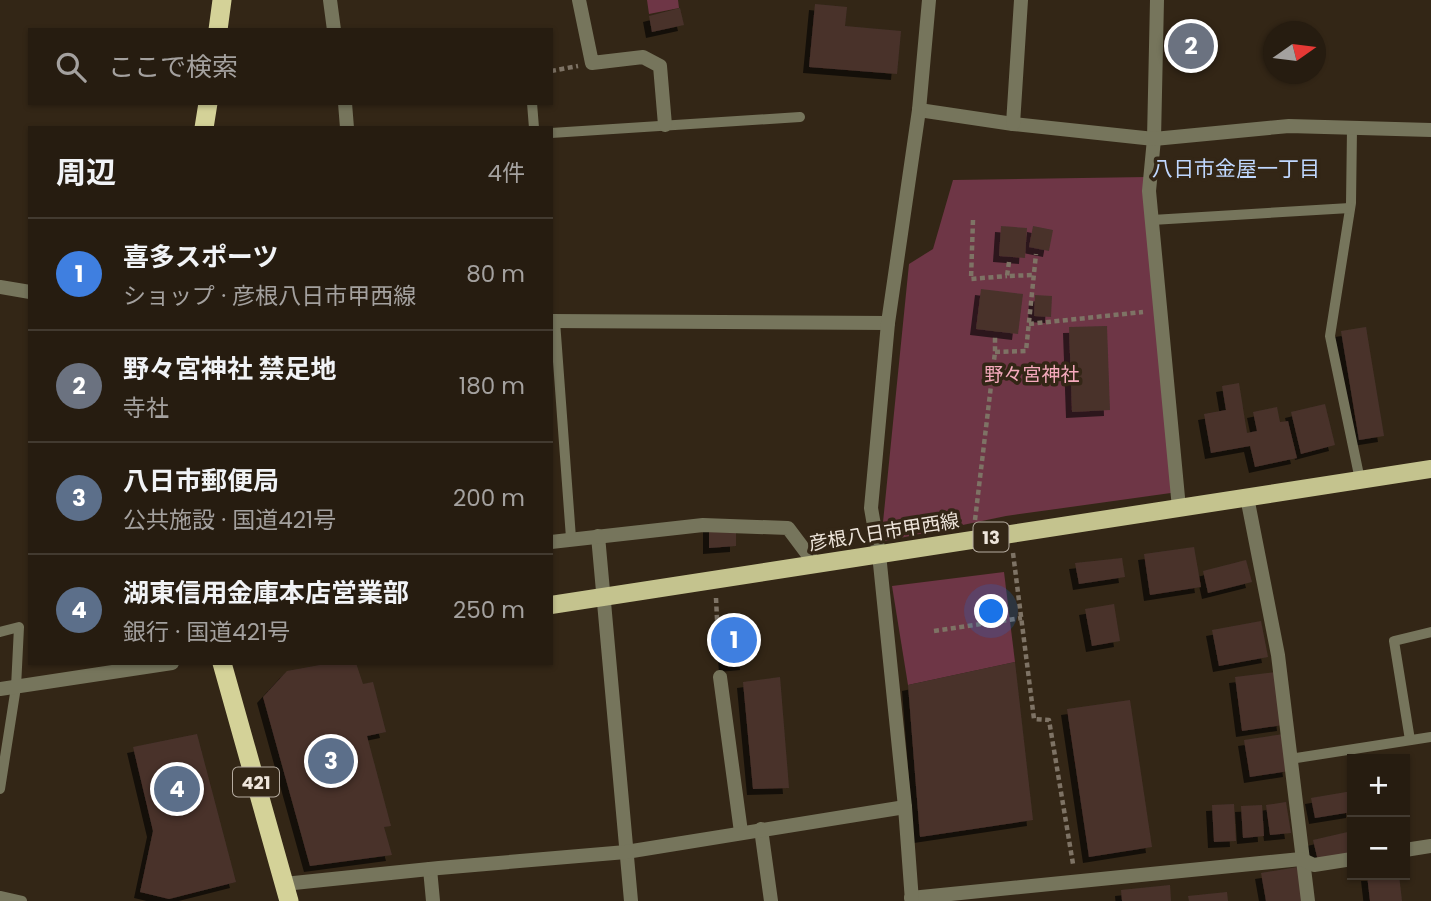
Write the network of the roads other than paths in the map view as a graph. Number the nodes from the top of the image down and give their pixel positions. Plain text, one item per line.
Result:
1 (222, 0) edge
2 (330, 0) edge
3 (579, 0) edge
4 (929, 0) edge
5 (1021, 0) edge
6 (1157, 0) edge
7 (218, 28) edge
8 (334, 28) edge
9 (208, 105) edge
10 (345, 105) edge
11 (532, 105) edge
12 (919, 110) junction
13 (800, 117) dead end
14 (1013, 124) junction
15 (665, 125) junction
16 (204, 126) edge
17 (347, 126) edge
18 (534, 126) edge
19 (1352, 129) junction
20 (1431, 130) edge
21 (553, 132) edge
22 (1154, 139) junction
23 (1350, 208) junction
24 (1152, 220) junction
25 (0, 287) edge
26 (28, 292) edge
27 (553, 321) edge
28 (888, 323) junction
29 (1431, 469) edge
30 (1360, 480) junction
31 (1247, 497) junction
32 (1179, 508) junction
33 (598, 536) junction
34 (570, 538) junction
35 (553, 542) edge
36 (879, 554) junction
37 (814, 564) junction
38 (605, 596) junction
39 (553, 605) edge
40 (0, 632) edge
41 (1431, 632) edge
42 (159, 665) edge
43 (223, 665) edge
44 (720, 677) road end
45 (16, 687) junction
46 (0, 690) edge
47 (1431, 737) edge
48 (1410, 740) junction
49 (1290, 759) junction
50 (0, 789) edge
51 (905, 807) junction
52 (761, 829) junction
53 (741, 832) junction
54 (1431, 846) edge
55 (1410, 849) edge
56 (626, 852) junction
57 (1301, 859) junction
58 (1347, 860) edge
59 (430, 869) junction
60 (287, 893) edge
61 (0, 896) edge
62 (911, 899) edge
63 (22, 901) edge
64 (433, 901) edge
65 (631, 901) edge
66 (771, 901) edge
67 (1308, 901) edge

1 - 7 highway
2 - 8 street
3 - 15 street
4 - 12 street
5 - 14 street
6 - 22 street
9 - 16 highway
10 - 17 street
11 - 18 lane
12 - 14 street
12 - 28 street
13 - 15 lane
14 - 22 street
15 - 21 lane
19 - 20 street
19 - 22 street
19 - 23 lane
22 - 24 street
23 - 24 lane
23 - 30 lane
24 - 32 street
25 - 26 street
27 - 28 street
27 - 34 lane
28 - 36 street
29 - 30 main road, 彦根八日市甲西線 / 13
30 - 31 main road, 彦根八日市甲西線 / 13
31 - 32 main road, 彦根八日市甲西線 / 13
31 - 49 street
32 - 36 main road, 彦根八日市甲西線 / 13
33 - 34 street
33 - 37 street
33 - 38 street
34 - 35 street
36 - 37 main road, 彦根八日市甲西線 / 13
36 - 51 street
37 - 38 main road, 彦根八日市甲西線 / 13
38 - 39 main road, 彦根八日市甲西線 / 13
38 - 56 street
40 - 45 lane
41 - 48 lane
42 - 45 street
43 - 60 highway, 421
44 - 53 street
45 - 46 street
45 - 50 lane
47 - 48 lane
48 - 49 lane
49 - 57 street
51 - 52 street
51 - 62 street
52 - 53 street
52 - 66 street
53 - 56 street
54 - 55 street
56 - 59 street
56 - 65 street
57 - 58 street
57 - 62 street
57 - 67 street
59 - 60 street
59 - 64 street
61 - 63 lane

